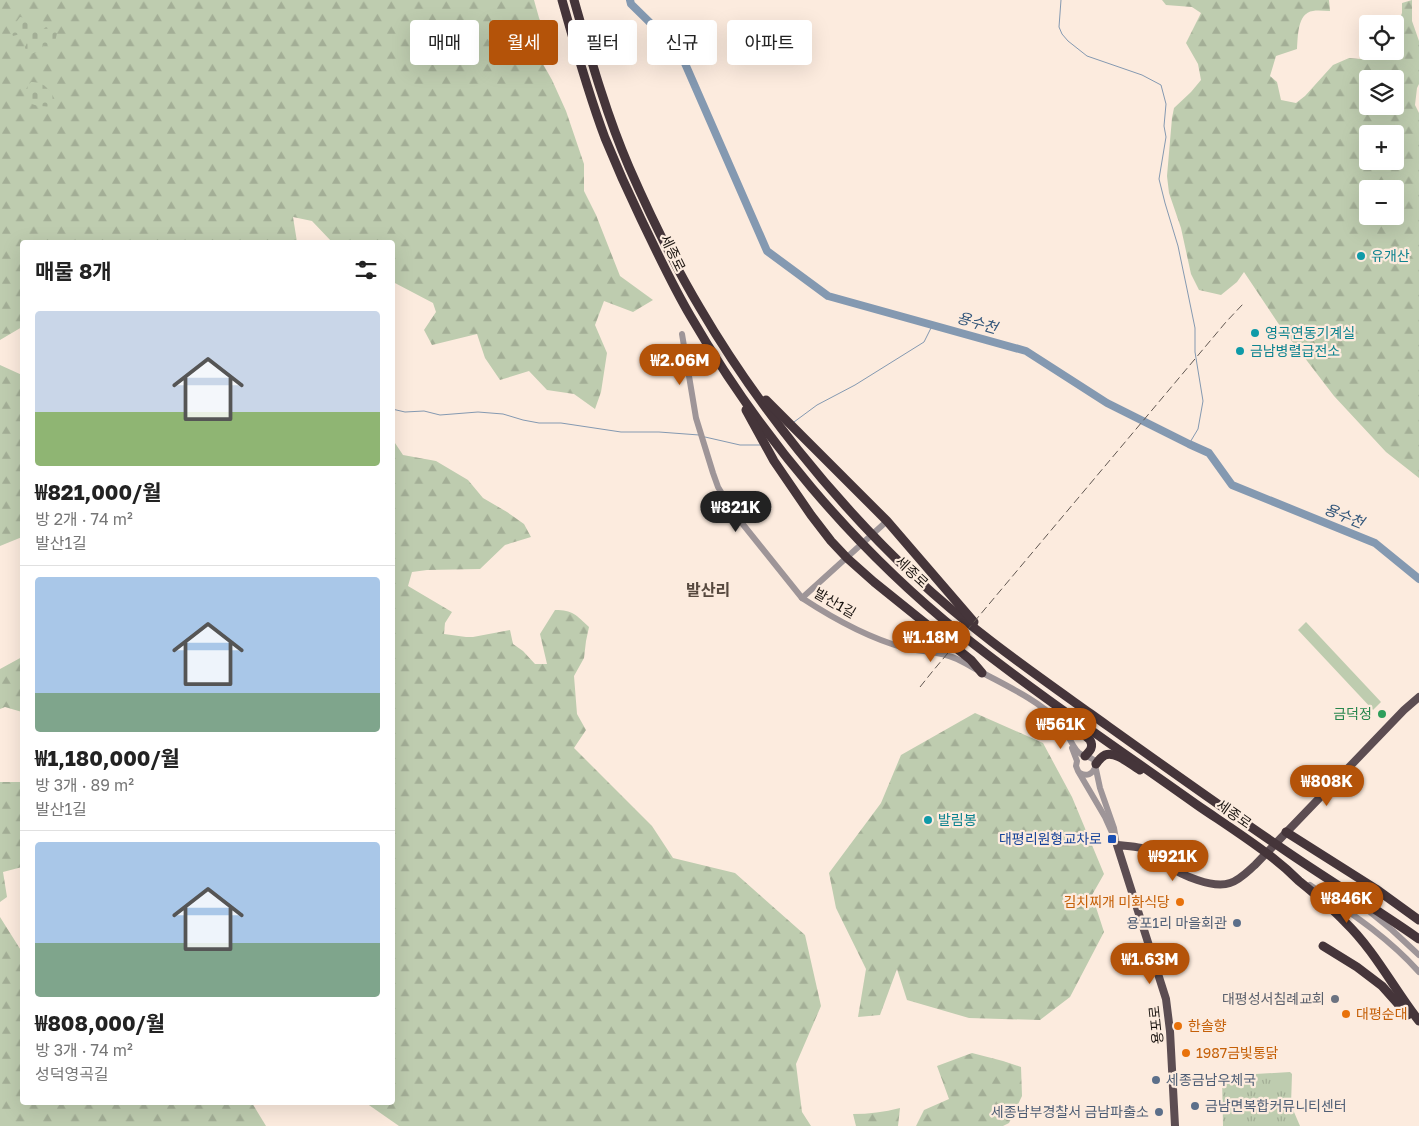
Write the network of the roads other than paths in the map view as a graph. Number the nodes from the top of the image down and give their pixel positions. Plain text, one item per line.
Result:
1 (562, 0) edge
2 (574, 0) edge
3 (682, 334) dead end
4 (776, 414) junction
5 (760, 428) junction
6 (887, 520) junction
7 (847, 558) junction
8 (802, 598) junction
9 (990, 639) junction
10 (982, 673) junction
11 (1029, 684) junction
12 (1419, 697) edge
13 (1066, 730) junction
14 (1084, 756) junction
15 (1077, 761) junction
16 (1096, 766) junction
17 (1080, 773) junction
18 (1195, 803) junction
19 (1286, 832) junction
20 (1116, 842) junction
21 (1310, 867) junction
22 (1284, 868) junction
23 (1419, 920) edge
24 (1419, 939) edge
25 (1323, 946) dead end
26 (1419, 955) edge
27 (1419, 972) edge
28 (1419, 1021) edge
29 (1419, 1027) edge
30 (1176, 1126) edge

1 - 5 highway, 세종로
2 - 4 highway, 세종로
3 - 8 street, 발산1길
4 - 6 highway
4 - 9 highway, 세종로
5 - 7 highway
5 - 11 highway, 세종로
6 - 7 street
6 - 9 highway
7 - 8 street
7 - 10 highway
8 - 10 street, 발산1길
9 - 21 highway, 세종로
10 - 13 street, 발산1길
11 - 14 highway
11 - 18 highway, 세종로
12 - 19 main road
13 - 14 street
13 - 15 street
14 - 15 street
14 - 16 street
15 - 17 street
16 - 17 street
16 - 18 highway
16 - 20 street
17 - 20 street
18 - 22 highway, 세종로
19 - 20 main road
19 - 23 highway
20 - 30 main road, 용포로
21 - 24 highway, 세종로
21 - 26 street
22 - 27 street
22 - 28 highway, 세종로
25 - 29 highway

